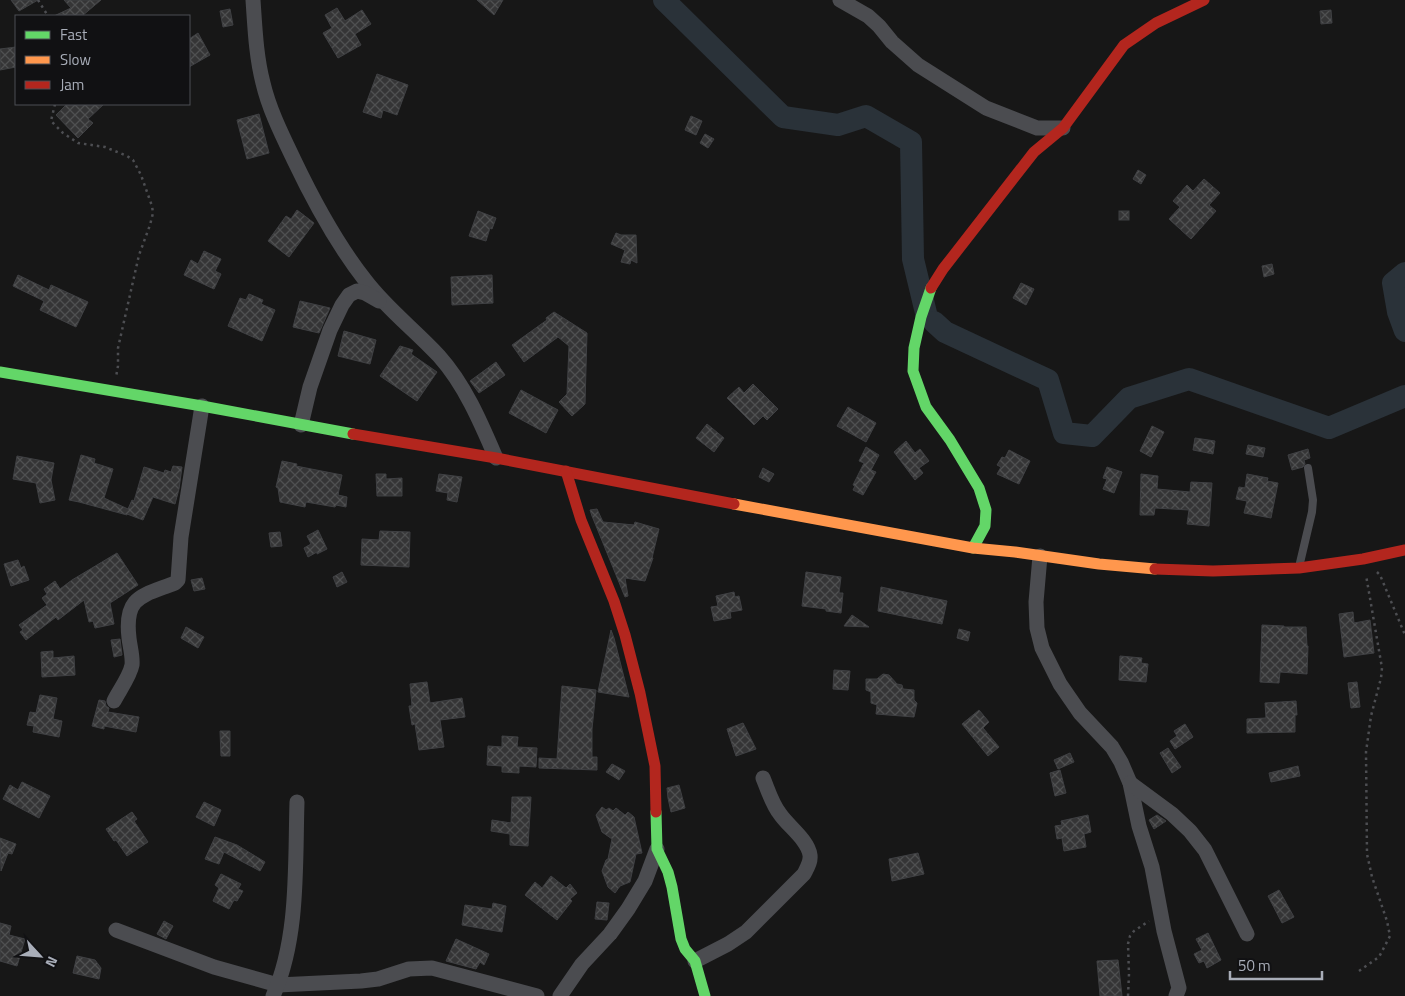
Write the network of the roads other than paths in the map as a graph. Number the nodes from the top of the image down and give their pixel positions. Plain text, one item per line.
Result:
1 (253, 0) edge
2 (840, 0) edge
3 (1204, 0) edge
4 (1063, 128) junction
5 (392, 310) junction
6 (0, 372) edge
7 (202, 406) junction
8 (301, 425) junction
9 (496, 458) junction
10 (1308, 468) dead end
11 (566, 471) junction
12 (972, 548) junction
13 (1405, 550) edge
14 (1040, 556) junction
15 (1299, 568) junction
16 (114, 701) dead end
17 (763, 778) dead end
18 (1130, 783) junction
19 (297, 802) dead end
20 (657, 850) junction
21 (116, 930) dead end
22 (1247, 934) dead end
23 (695, 961) junction
24 (275, 991) edge
25 (537, 996) edge
26 (560, 996) edge
27 (705, 996) edge
28 (1176, 996) edge

1 - 5 street
2 - 4 street
3 - 4 main road
4 - 12 main road
5 - 8 street
5 - 9 street
6 - 7 main road
7 - 8 main road
7 - 16 street
8 - 9 main road
9 - 11 main road
10 - 15 lane
11 - 12 main road
11 - 20 main road
12 - 14 main road
13 - 15 main road
14 - 15 main road
14 - 18 street
17 - 23 street
18 - 22 street
18 - 28 street
19 - 24 street
20 - 23 main road
20 - 26 street
21 - 24 street
23 - 27 main road
24 - 25 street

